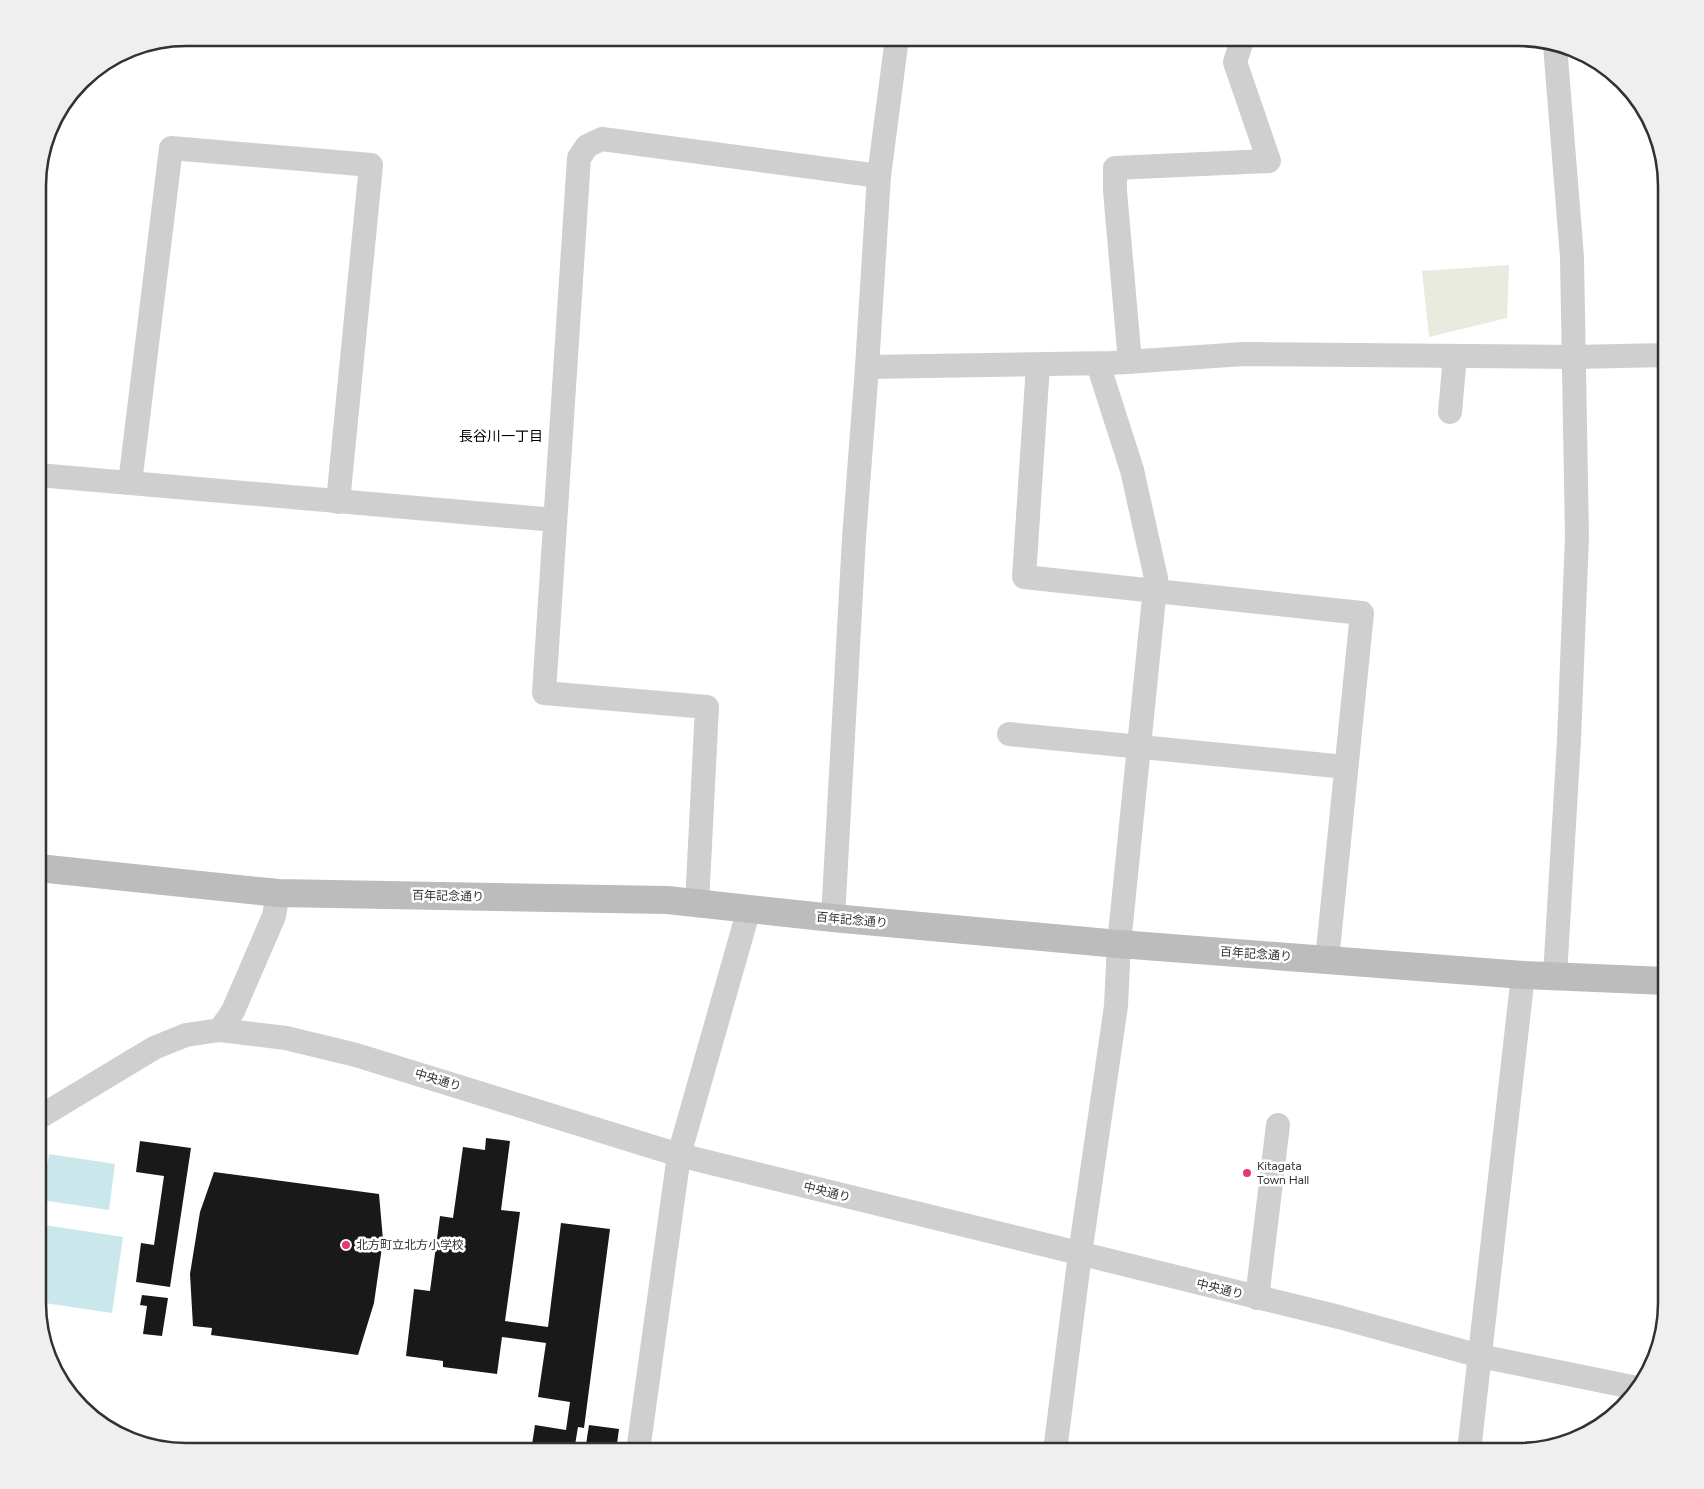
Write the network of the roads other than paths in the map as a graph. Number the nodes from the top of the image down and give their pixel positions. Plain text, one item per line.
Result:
1 (896, 46) edge
2 (1241, 46) edge
3 (1557, 52) edge
4 (879, 176) junction
5 (1657, 355) edge
6 (1455, 356) junction
7 (1574, 357) junction
8 (1130, 362) junction
9 (1098, 364) junction
10 (1038, 365) junction
11 (867, 367) junction
12 (1450, 412) dead end
13 (47, 476) edge
14 (130, 483) junction
15 (338, 502) junction
16 (555, 520) junction
17 (1155, 590) junction
18 (1009, 734) dead end
19 (1139, 747) junction
20 (1346, 768) junction
21 (47, 869) edge
22 (278, 893) junction
23 (697, 904) junction
24 (749, 909) junction
25 (833, 918) junction
26 (1119, 944) junction
27 (1327, 960) junction
28 (1523, 975) junction
29 (1555, 976) junction
30 (1658, 981) edge
31 (220, 1030) junction
32 (47, 1113) edge
33 (1278, 1125) dead end
34 (679, 1155) junction
35 (1080, 1254) junction
36 (1257, 1298) junction
37 (1480, 1356) junction
38 (1630, 1387) edge
39 (639, 1443) edge
40 (1056, 1443) edge
41 (1470, 1443) edge

1 - 4 street
2 - 8 street
3 - 7 street
4 - 11 street
4 - 16 street
5 - 7 street
6 - 7 street
6 - 8 street
6 - 12 street
7 - 29 street
8 - 9 street
9 - 10 street
9 - 17 street
10 - 11 street
10 - 17 street
11 - 25 street
13 - 14 street
14 - 15 street
14 - 15 street
15 - 16 street
16 - 23 street
17 - 19 street
17 - 20 street
18 - 19 street
19 - 20 street
19 - 26 street
20 - 27 street
21 - 22 street, 百年記念通り
22 - 23 street, 百年記念通り
22 - 31 street
23 - 24 street, 百年記念通り
24 - 25 street, 百年記念通り
24 - 34 street
25 - 26 street, 百年記念通り
26 - 27 street, 百年記念通り
26 - 35 street
27 - 28 street, 百年記念通り
28 - 29 street, 百年記念通り
28 - 37 street
29 - 30 street, 百年記念通り
31 - 32 street, 中央通り
31 - 34 street, 中央通り
33 - 36 street
34 - 35 street, 中央通り
34 - 39 street
35 - 36 street, 中央通り
35 - 40 street
36 - 37 street, 中央通り
37 - 38 street, 中央通り
37 - 41 street

